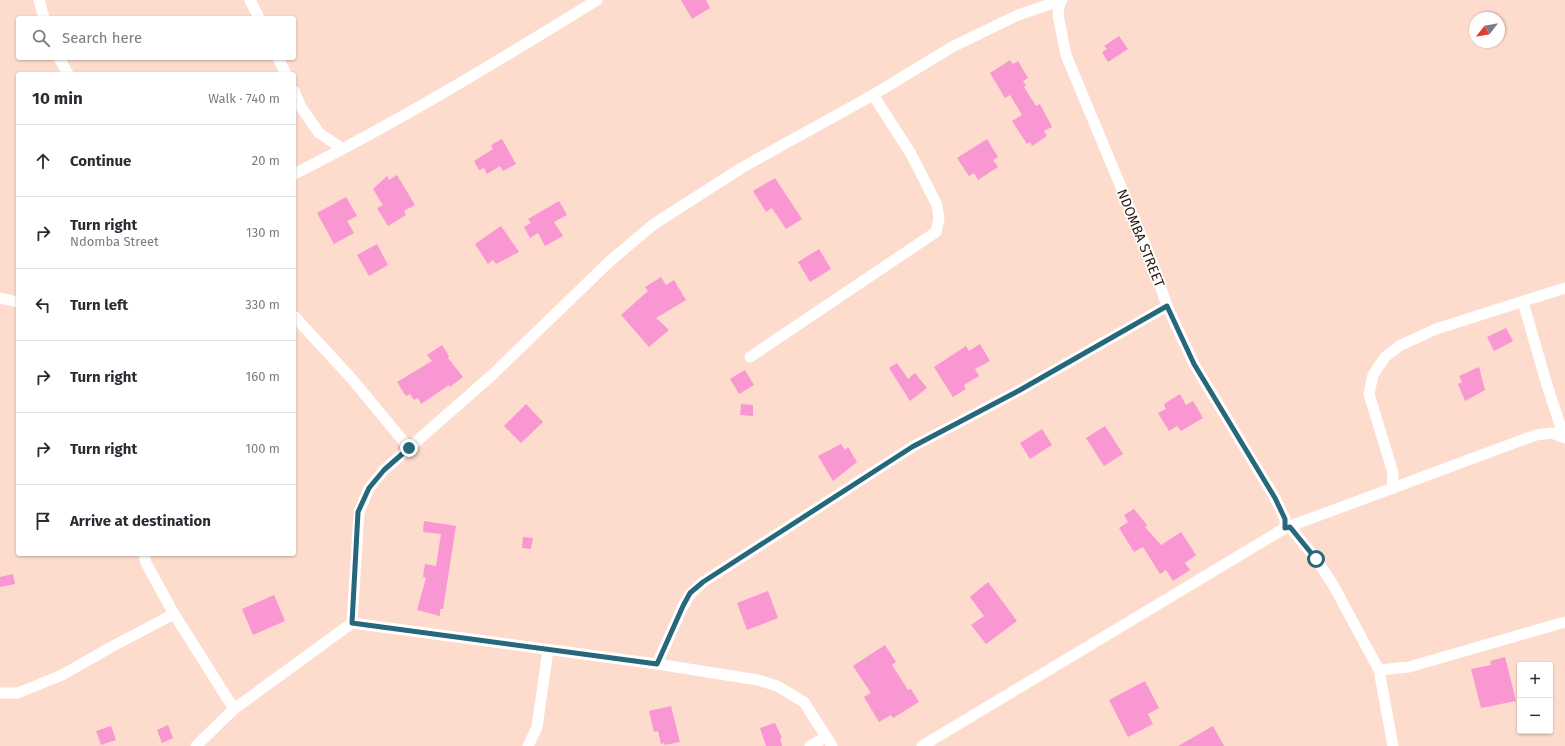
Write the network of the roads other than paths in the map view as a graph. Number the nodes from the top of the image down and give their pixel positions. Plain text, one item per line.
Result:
1 (39, 0) edge
2 (250, 0) edge
3 (597, 0) edge
4 (1061, 0) edge
5 (43, 16) edge
6 (258, 16) edge
7 (60, 60) edge
8 (279, 60) edge
9 (67, 72) edge
10 (285, 72) edge
11 (296, 95) edge
12 (873, 95) junction
13 (343, 149) junction
14 (296, 173) edge
15 (1565, 288) edge
16 (0, 298) edge
17 (16, 302) edge
18 (1523, 302) junction
19 (1167, 306) junction
20 (296, 318) edge
21 (750, 357) dead end
22 (1565, 437) edge
23 (409, 448) junction
24 (1392, 489) junction
25 (1288, 528) junction
26 (144, 556) edge
27 (174, 614) junction
28 (1565, 622) edge
29 (352, 623) junction
30 (548, 650) junction
31 (657, 664) junction
32 (1379, 670) junction
33 (0, 693) edge
34 (234, 709) junction
35 (829, 742) edge
36 (196, 746) edge
37 (528, 746) edge
38 (810, 746) edge
39 (922, 746) edge
40 (1393, 746) edge

1 - 5 street
2 - 6 street
3 - 13 street
4 - 12 street
4 - 19 street, NDOMBA STREET
7 - 9 street
8 - 10 street
11 - 13 street
12 - 21 street
12 - 23 street
13 - 14 street
15 - 18 street
16 - 17 street
18 - 22 street
18 - 24 street
19 - 25 street, NDOMBA STREET
19 - 31 street
20 - 23 street
22 - 24 street
23 - 29 street
24 - 25 street
25 - 32 street
25 - 39 street
26 - 27 street
27 - 33 street
27 - 34 street
28 - 32 street
29 - 30 street
29 - 34 street
30 - 31 street
30 - 37 street
31 - 35 street
32 - 40 street
34 - 36 street
35 - 38 street

